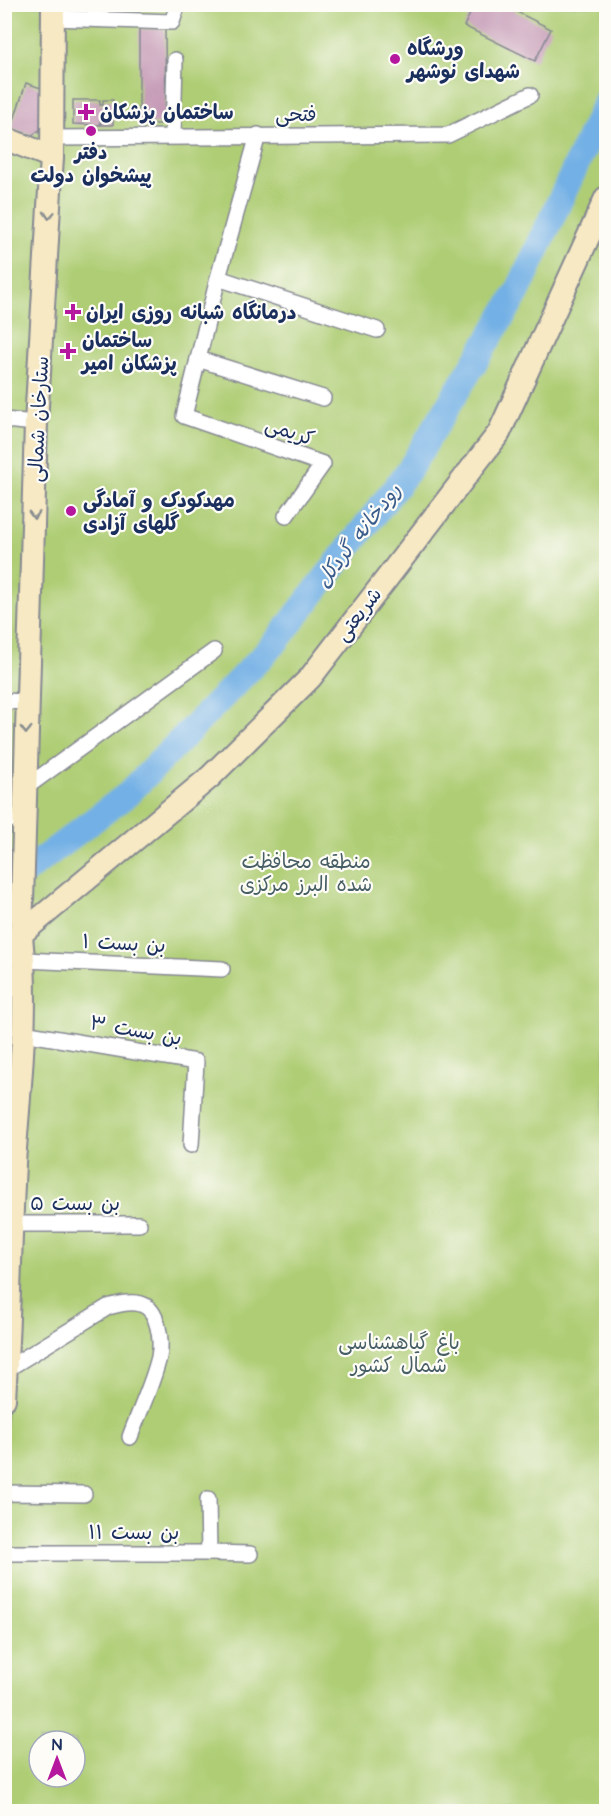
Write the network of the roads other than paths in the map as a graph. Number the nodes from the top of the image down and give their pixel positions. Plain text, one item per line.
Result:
1 (178, 4) edge
2 (53, 11) edge
3 (175, 60) dead end
4 (530, 95) dead end
5 (258, 135) junction
6 (173, 136) junction
7 (4, 138) edge
8 (52, 147) junction
9 (606, 198) edge
10 (219, 278) junction
11 (377, 330) dead end
12 (198, 359) junction
13 (323, 398) dead end
14 (4, 420) edge
15 (36, 423) junction
16 (286, 516) dead end
17 (214, 651) dead end
18 (16, 702) edge
19 (25, 788) junction
20 (17, 823) edge
21 (16, 948) edge
22 (222, 969) dead end
23 (23, 1033) junction
24 (190, 1145) dead end
25 (11, 1224) junction
26 (139, 1224) dead end
27 (7, 1369) junction
28 (4, 1399) edge
29 (130, 1437) dead end
30 (4, 1493) edge
31 (84, 1494) dead end
32 (208, 1499) dead end
33 (4, 1553) edge
34 (209, 1553) junction
35 (249, 1554) dead end

1 - 2 street
2 - 8 main road, ستارخان شمالی
3 - 6 street
4 - 5 street, فتحی
5 - 6 street, فتحی
5 - 10 street
6 - 8 street, فتحی
7 - 8 main road
8 -> 15 main road, ستارخان شمالی
9 - 21 main road, شریعتی
10 - 11 street
10 - 12 street
12 - 13 street
12 - 16 street, کریمی
14 - 15 street
15 -> 18 main road, ستارخان شمالی
17 - 19 street
18 -> 19 main road, ستارخان شمالی
19 - 20 main road, ستارخان شمالی
20 - 21 main road, ستارخان شمالی
21 - 22 street, بن بست ۱
21 - 23 main road, ستارخان شمالی
23 - 24 street, بن بست ۳
23 - 25 main road, ستارخان شمالی
25 - 26 street, بن بست ۵
25 - 27 main road, ستارخان شمالی
27 - 28 main road, ستارخان شمالی
27 - 29 street
30 - 31 street
32 - 34 street, بن بست ۱۱
33 - 34 street, بن بست ۱۱
34 - 35 street

